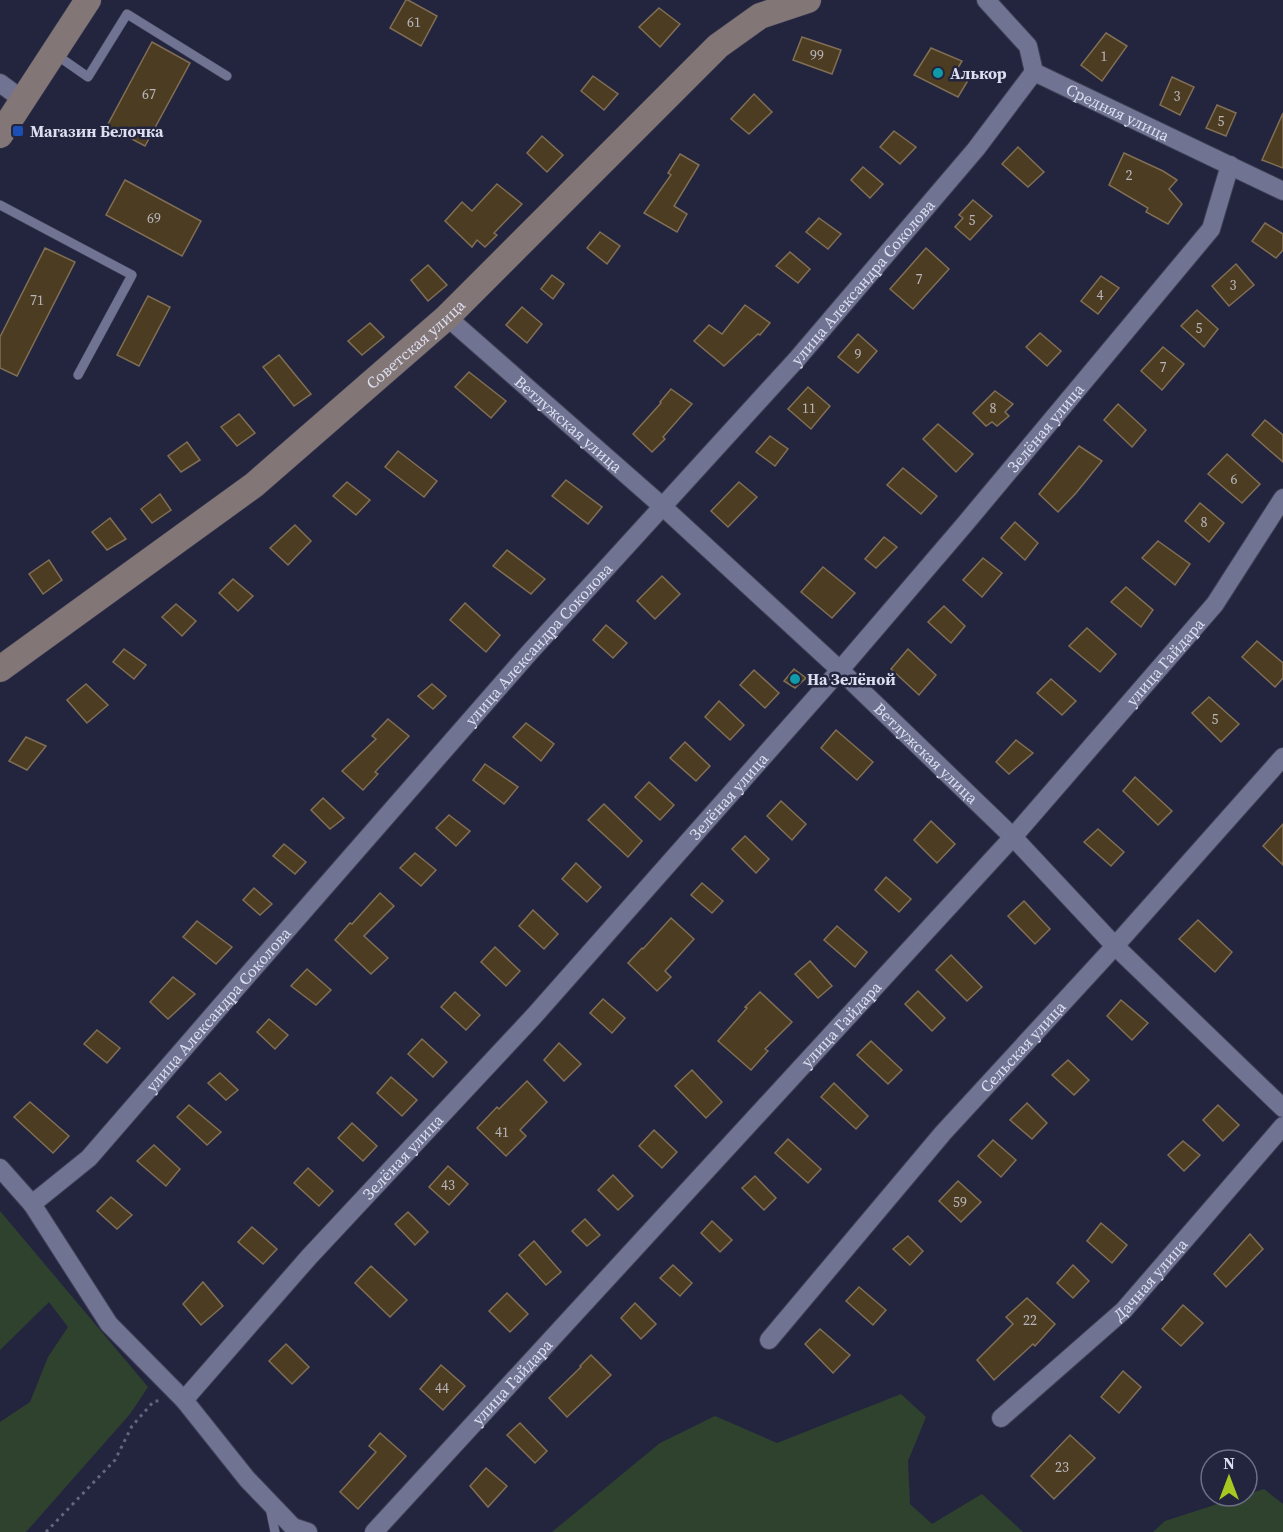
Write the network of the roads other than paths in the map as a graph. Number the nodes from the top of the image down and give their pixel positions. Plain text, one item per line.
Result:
1 (88, 0) edge
2 (808, 0) edge
3 (986, 0) edge
4 (53, 53) junction
5 (1034, 72) junction
6 (226, 76) dead end
7 (0, 83) edge
8 (23, 100) junction
9 (0, 135) edge
10 (1230, 165) junction
11 (1283, 191) edge
12 (0, 205) edge
13 (447, 317) junction
14 (78, 375) dead end
15 (1283, 498) edge
16 (662, 506) junction
17 (0, 669) edge
18 (840, 670) junction
19 (1283, 757) edge
20 (1012, 837) junction
21 (1116, 946) junction
22 (1283, 1108) edge
23 (1283, 1126) edge
24 (0, 1168) edge
25 (32, 1204) junction
26 (769, 1340) dead end
27 (184, 1400) junction
28 (1001, 1418) dead end
29 (269, 1502) junction
30 (276, 1532) edge
31 (308, 1532) edge
32 (374, 1532) edge

1 - 4 street
2 - 13 street, Советская улица
3 - 5 street
4 - 6 lane
4 - 8 street
5 - 10 street, Средняя улица
5 - 16 street, улица Александра Соколова
7 - 8 street
8 - 9 street
10 - 11 street, Средняя улица
10 - 18 street, Зелёная улица
12 - 14 lane
13 - 16 street, Ветлужская улица
13 - 17 street, Советская улица
15 - 20 street, улица Гайдара
16 - 18 street, Ветлужская улица
16 - 25 street, улица Александра Соколова
18 - 20 street, Ветлужская улица
18 - 27 street, Зелёная улица
19 - 21 street, Сельская улица
20 - 21 street, Ветлужская улица
20 - 32 street, улица Гайдара
21 - 22 street, Ветлужская улица
21 - 26 street, Сельская улица
23 - 28 street, Дачная улица
24 - 25 street
25 - 27 street
27 - 29 street
29 - 30 lane
29 - 31 street

